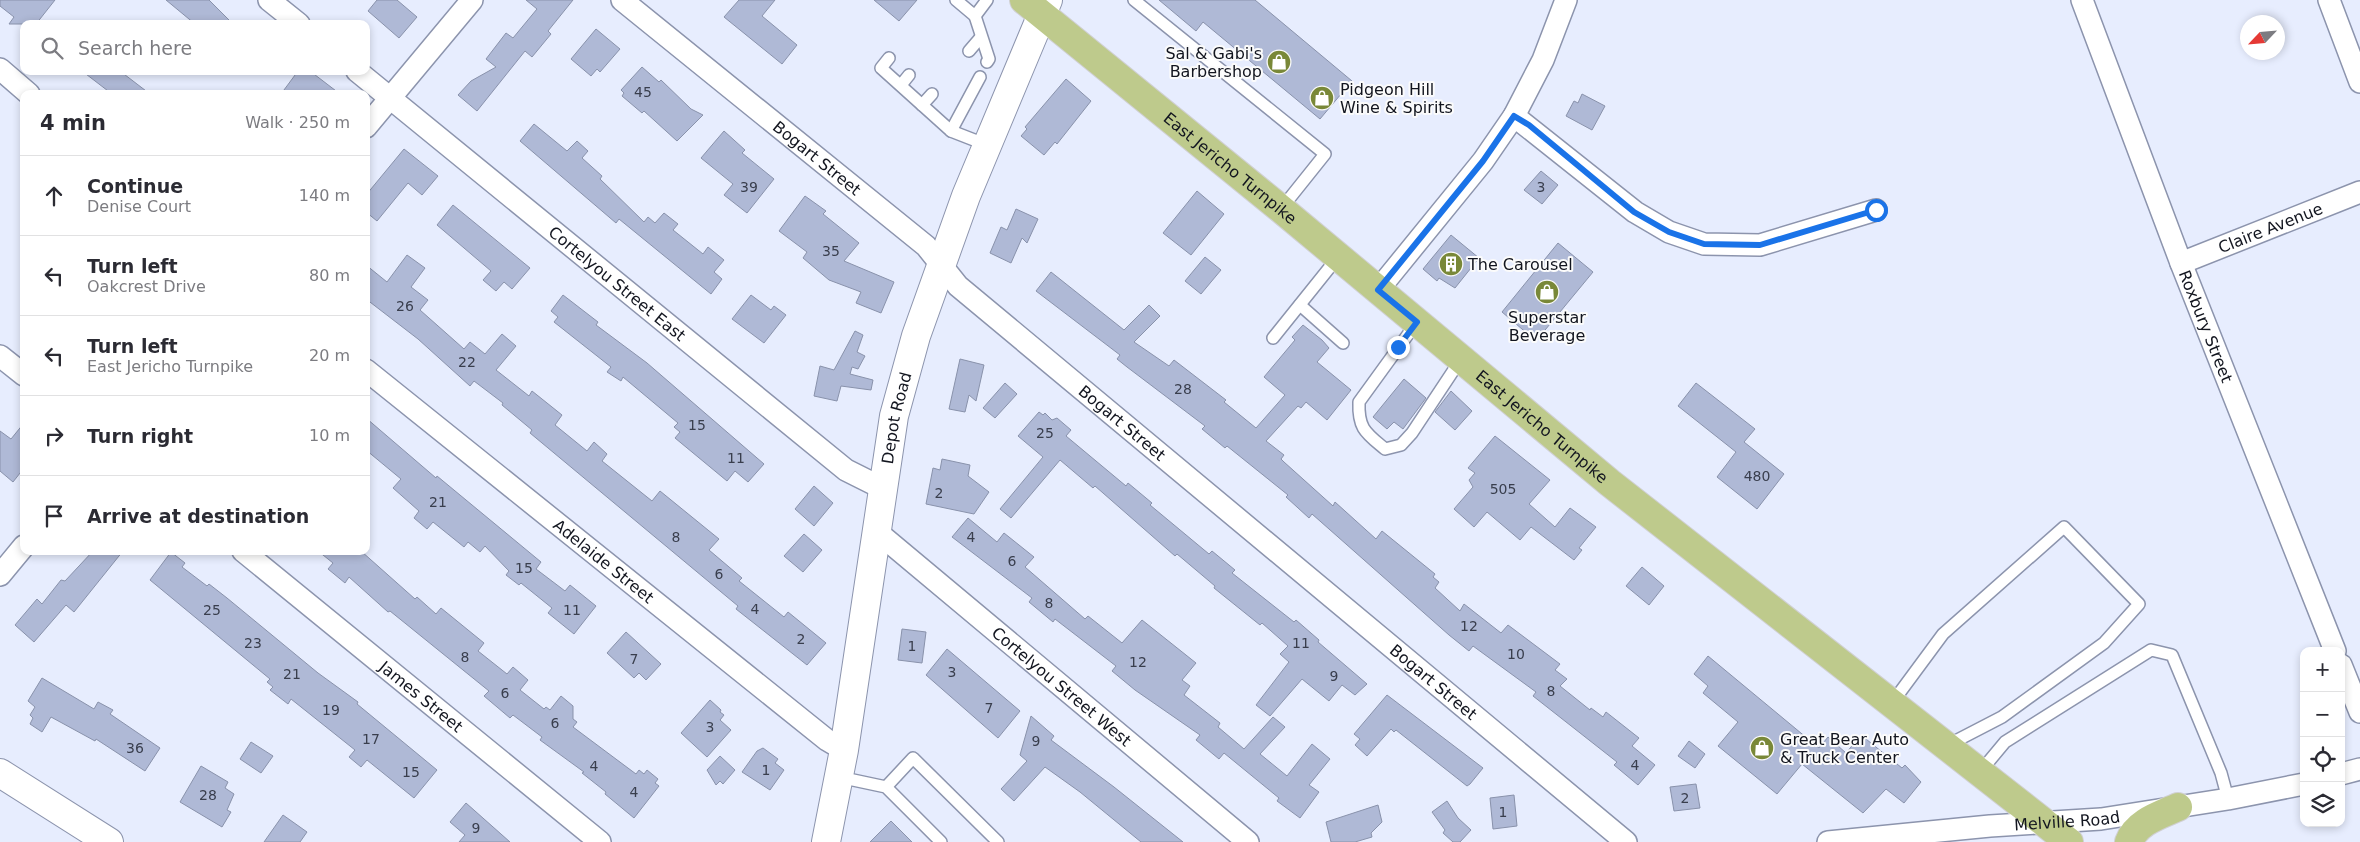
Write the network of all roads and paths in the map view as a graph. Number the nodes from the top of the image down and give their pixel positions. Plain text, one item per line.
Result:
1 (270, 0) edge
2 (472, 0) edge
3 (622, 0) edge
4 (987, 0) edge
5 (1134, 0) edge
6 (1566, 0) edge
7 (2082, 0) edge
8 (2329, 0) edge
9 (1038, 5) edge
10 (960, 6) edge
11 (975, 16) junction
12 (294, 20) edge
13 (981, 37) junction
14 (969, 51) dead end
15 (888, 58) dead end
16 (988, 62) dead end
17 (0, 70) edge
18 (362, 75) edge
19 (909, 75) dead end
20 (980, 77) dead end
21 (2360, 82) edge
22 (901, 86) junction
23 (24, 90) edge
24 (932, 94) dead end
25 (389, 97) junction
26 (922, 105) junction
27 (1514, 116) junction
28 (370, 121) edge
29 (951, 131) junction
30 (988, 145) junction
31 (2360, 192) edge
32 (1282, 209) junction
33 (1876, 210) dead end
34 (1338, 258) junction
35 (2181, 263) junction
36 (942, 265) junction
37 (1378, 290) junction
38 (1300, 305) junction
39 (1417, 322) junction
40 (1273, 338) dead end
41 (1343, 343) dead end
42 (0, 356) edge
43 (1462, 359) junction
44 (20, 372) edge
45 (370, 373) edge
46 (882, 488) junction
47 (876, 531) junction
48 (20, 551) edge
49 (248, 555) edge
50 (0, 575) edge
51 (2334, 647) edge
52 (2345, 675) edge
53 (1892, 703) junction
54 (2360, 712) edge
55 (1946, 746) junction
56 (844, 750) junction
57 (2360, 769) edge
58 (1980, 772) junction
59 (0, 773) edge
60 (2345, 773) edge
61 (839, 777) junction
62 (2300, 785) edge
63 (886, 787) junction
64 (2228, 799) junction
65 (2178, 807) junction
66 (2044, 823) junction
67 (109, 842) edge
68 (600, 842) edge
69 (826, 842) edge
70 (941, 842) edge
71 (998, 842) edge
72 (1248, 842) edge
73 (1626, 842) edge
74 (1828, 842) edge
75 (2069, 842) edge
76 (2129, 842) edge

1 - 12 street
2 - 25 street
3 - 36 street, Bogart Street
4 - 11 lane
5 - 32 lane
6 - 27 street
7 - 35 street, Roxbury Street
8 - 21 street
9 - 30 street, Depot Road
9 - 32 main road, East Jericho Turnpike
10 - 11 lane
11 - 13 lane
13 - 14 lane
13 - 16 lane
15 - 22 lane
17 - 23 street
18 - 25 street, Cortelyou Street East
19 - 22 lane
20 - 29 lane
22 - 26 lane
24 - 26 lane
25 - 28 street
25 - 46 street, Cortelyou Street East
26 - 29 lane
27 - 33 street
27 - 37 street
29 - 30 lane
30 - 36 street, Depot Road
31 - 35 street, Claire Avenue
32 - 34 main road, East Jericho Turnpike
34 - 37 main road, East Jericho Turnpike
34 - 38 lane
35 - 51 street, Roxbury Street
36 - 46 street, Depot Road
36 - 73 street, Bogart Street
37 - 39 main road, East Jericho Turnpike
38 - 40 lane
38 - 41 lane
39 - 43 main road, East Jericho Turnpike
39 - 43 lane
42 - 44 street
43 - 53 main road, East Jericho Turnpike
45 - 56 street, Adelaide Street
46 - 47 street, Depot Road
47 - 56 street, Depot Road
47 - 72 street, Cortelyou Street West
48 - 50 street
49 - 68 street, James Street
52 - 54 street
53 - 55 main road, East Jericho Turnpike
53 - 55 lane
55 - 58 main road, East Jericho Turnpike
56 - 61 street, Depot Road
57 - 60 street
58 - 64 lane
58 - 66 main road, East Jericho Turnpike
59 - 67 street
61 - 63 lane
61 - 69 street, Depot Road
62 - 64 street, Melville Road
63 - 70 lane
63 - 71 lane
64 - 65 street, Melville Road
65 - 66 street, Melville Road
65 - 76 main road
66 - 74 street, Melville Road
66 - 75 main road, East Jericho Turnpike

